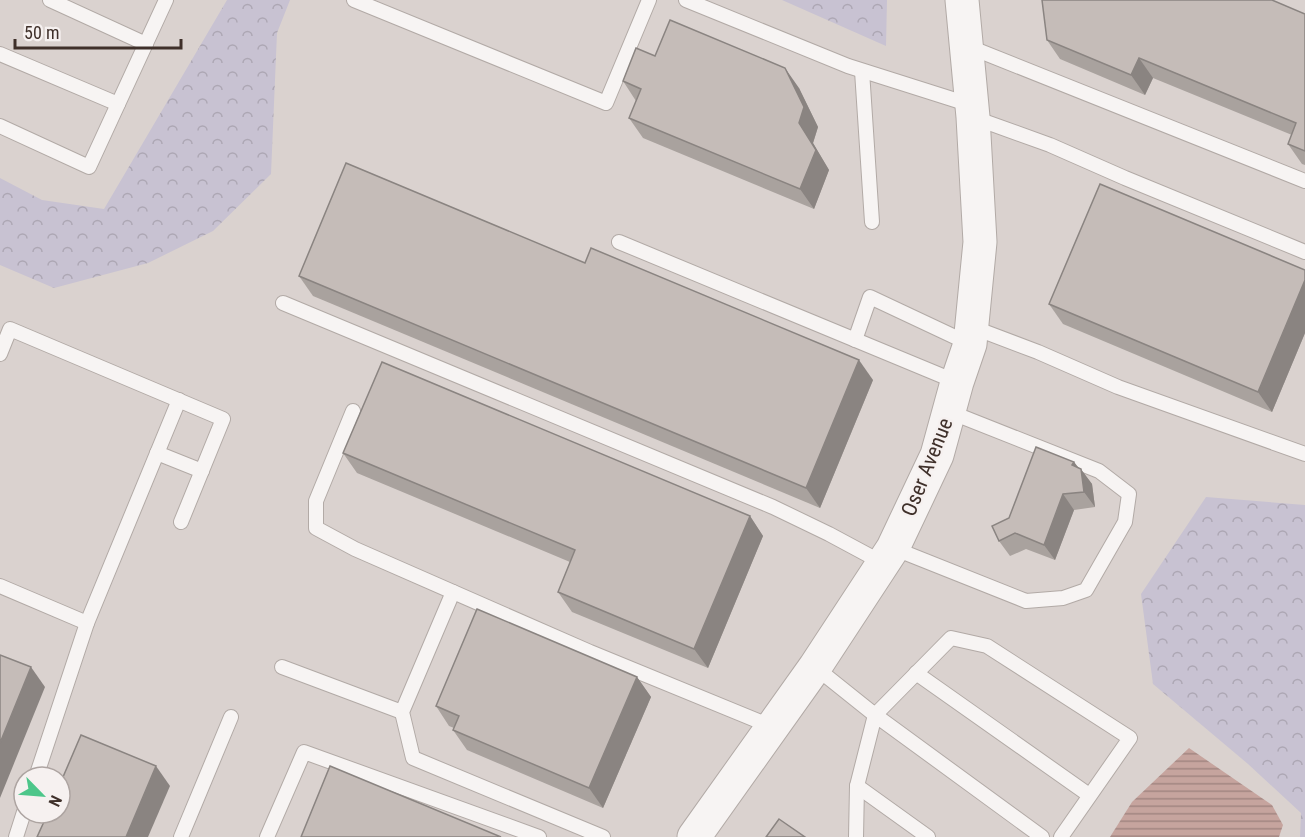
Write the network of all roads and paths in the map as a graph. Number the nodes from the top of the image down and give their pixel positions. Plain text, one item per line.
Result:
1 (50, 0) edge
2 (166, 0) edge
3 (354, 0) edge
4 (649, 0) edge
5 (686, 0) edge
6 (962, 0) edge
7 (146, 44) junction
8 (965, 45) junction
9 (0, 54) edge
10 (862, 71) junction
11 (118, 104) junction
12 (972, 111) junction
13 (0, 126) edge
14 (1305, 181) edge
15 (872, 222) dead end
16 (619, 242) dead end
17 (1305, 252) edge
18 (283, 303) dead end
19 (971, 335) junction
20 (855, 340) junction
21 (0, 354) edge
22 (953, 397) junction
23 (179, 400) junction
24 (352, 411) dead end
25 (157, 453) junction
26 (1305, 454) edge
27 (202, 471) junction
28 (181, 522) dead end
29 (888, 555) junction
30 (0, 586) edge
31 (453, 592) junction
32 (87, 623) junction
33 (282, 667) dead end
34 (815, 668) junction
35 (916, 673) junction
36 (402, 712) junction
37 (875, 715) junction
38 (231, 717) dead end
39 (773, 727) junction
40 (40, 765) edge
41 (857, 786) junction
42 (1089, 795) junction
43 (181, 837) edge
44 (267, 837) edge
45 (539, 837) edge
46 (603, 837) edge
47 (694, 837) edge
48 (856, 837) edge
49 (928, 837) edge
50 (1042, 837) edge
51 (1061, 837) edge

1 - 7 lane
2 - 7 lane
3 - 4 lane
5 - 10 lane
6 - 8 street, Oser Avenue
7 - 11 lane
8 - 12 street, Oser Avenue
8 - 14 lane
9 - 11 lane
10 - 12 lane
10 - 15 lane
11 - 13 lane
12 - 17 lane
12 - 19 street, Oser Avenue
16 - 20 lane
18 - 29 lane
19 - 20 lane
19 - 22 street, Oser Avenue
19 - 26 lane
20 - 22 lane
21 - 23 lane
22 - 29 street, Oser Avenue
22 - 29 lane
23 - 25 lane
23 - 27 lane
24 - 31 lane
25 - 27 lane
25 - 32 lane
27 - 28 lane
29 - 34 street, Oser Avenue
30 - 32 lane
31 - 36 lane
31 - 39 lane
32 - 40 lane
33 - 36 lane
34 - 37 lane
34 - 39 street, Oser Avenue
35 - 37 lane
35 - 42 lane
35 - 42 lane
36 - 46 lane
37 - 41 lane
37 - 50 lane
38 - 43 lane
39 - 47 street, Oser Avenue
41 - 48 lane
41 - 49 lane
42 - 51 lane
44 - 45 lane

